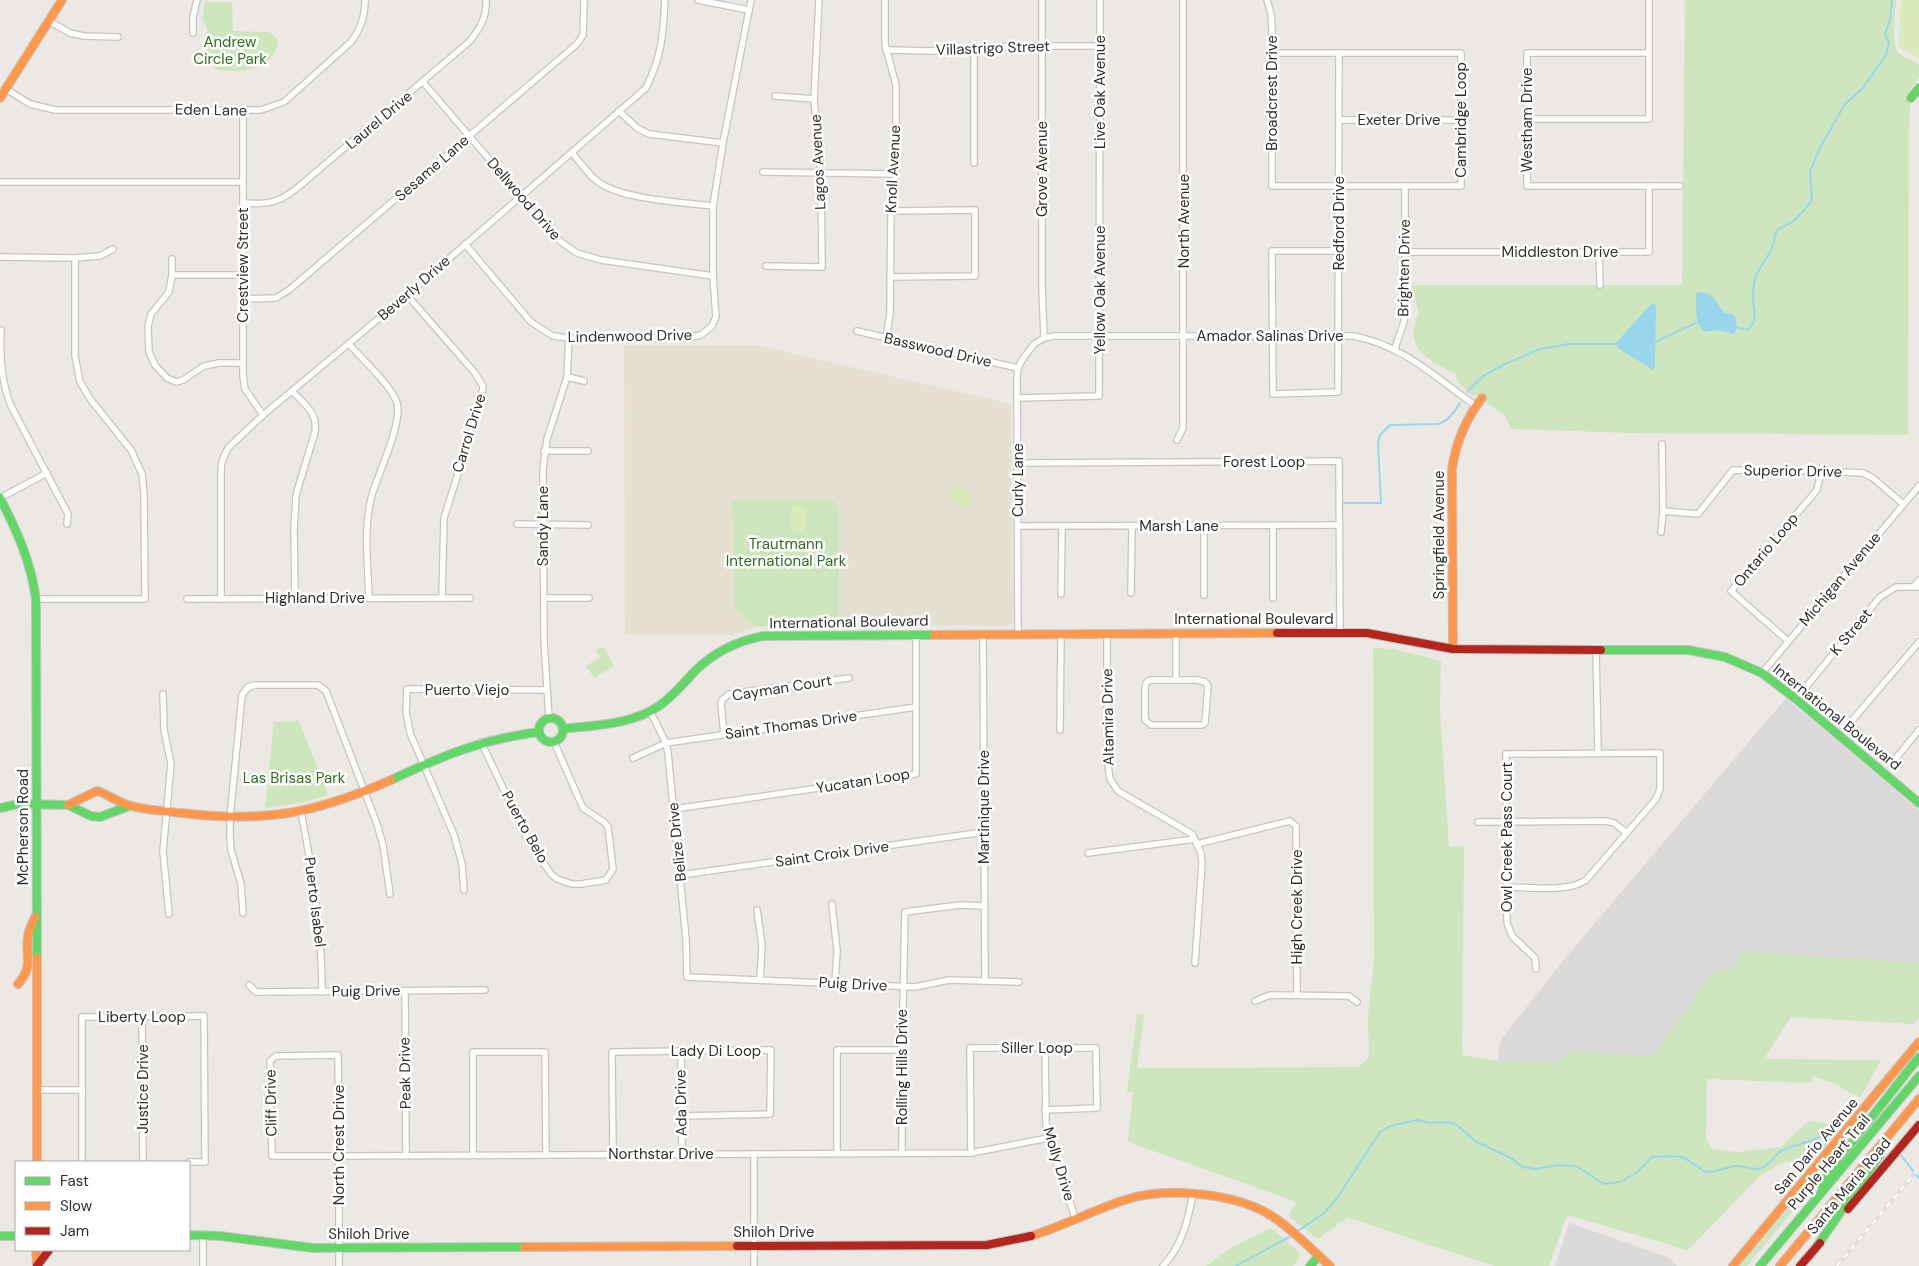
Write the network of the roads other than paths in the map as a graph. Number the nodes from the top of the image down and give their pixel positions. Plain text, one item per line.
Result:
1 (62, 0) edge
2 (197, 0) edge
3 (365, 0) edge
4 (486, 0) edge
5 (584, 0) edge
6 (665, 0) edge
7 (698, 0) edge
8 (751, 0) edge
9 (819, 0) edge
10 (885, 0) edge
11 (1042, 0) edge
12 (1100, 0) edge
13 (1184, 0) edge
14 (1267, 0) edge
15 (1648, 0) edge
16 (749, 10) junction
17 (49, 21) junction
18 (193, 33) dead end
19 (118, 37) dead end
20 (1042, 46) junction
21 (1100, 46) junction
22 (974, 49) junction
23 (886, 50) junction
24 (1272, 53) junction
25 (1339, 53) junction
26 (1649, 53) junction
27 (423, 82) junction
28 (1919, 88) edge
29 (6, 89) junction
30 (775, 96) dead end
31 (0, 98) edge
32 (1911, 98) dead end
33 (814, 99) junction
34 (243, 110) junction
35 (620, 111) junction
36 (1527, 119) junction
37 (1338, 120) junction
38 (1460, 120) junction
39 (470, 136) junction
40 (722, 143) junction
41 (572, 152) junction
42 (974, 163) dead end
43 (763, 172) dead end
44 (820, 172) junction
45 (896, 174) junction
46 (0, 182) edge
47 (242, 182) junction
48 (1100, 183) joint
49 (1272, 186) joint
50 (1338, 186) junction
51 (1405, 186) junction
52 (1649, 186) junction
53 (1680, 186) dead end
54 (520, 196) junction
55 (243, 203) junction
56 (713, 206) junction
57 (890, 211) junction
58 (465, 244) junction
59 (113, 249) dead end
60 (1339, 251) junction
61 (1405, 252) junction
62 (1599, 252) junction
63 (0, 257) edge
64 (75, 258) junction
65 (172, 259) dead end
66 (766, 266) dead end
67 (172, 275) junction
68 (242, 275) junction
69 (714, 276) junction
70 (890, 277) junction
71 (1600, 285) dead end
72 (407, 295) junction
73 (243, 299) junction
74 (1, 330) edge
75 (857, 331) dead end
76 (1100, 335) junction
77 (1184, 335) junction
78 (1272, 336) junction
79 (1339, 336) junction
80 (569, 338) junction
81 (886, 338) junction
82 (1044, 338) junction
83 (349, 344) junction
84 (1395, 348) junction
85 (243, 363) junction
86 (1018, 368) junction
87 (567, 377) junction
88 (584, 380) dead end
89 (293, 392) junction
90 (1017, 398) junction
91 (1482, 398) dead end
92 (1476, 406) junction
93 (263, 415) junction
94 (1177, 440) dead end
95 (1662, 444) dead end
96 (544, 451) junction
97 (588, 452) dead end
98 (1018, 462) junction
99 (1821, 471) junction
100 (47, 473) junction
101 (1919, 486) edge
102 (0, 498) edge
103 (1903, 504) junction
104 (1663, 511) junction
105 (68, 524) dead end
106 (517, 524) dead end
107 (544, 524) junction
108 (588, 524) dead end
109 (1273, 525) junction
110 (1339, 525) junction
111 (1018, 526) junction
112 (1132, 526) junction
113 (1204, 526) junction
114 (1062, 527) junction
115 (1661, 532) dead end
116 (1919, 580) edge
117 (1917, 586) edge
118 (1131, 593) dead end
119 (1061, 594) dead end
120 (1204, 595) dead end
121 (295, 598) junction
122 (369, 598) junction
123 (442, 598) junction
124 (470, 598) dead end
125 (544, 598) junction
126 (588, 598) dead end
127 (1273, 598) dead end
128 (187, 599) dead end
129 (221, 599) junction
130 (36, 600) junction
131 (1340, 632) junction
132 (1060, 633) junction
133 (1107, 633) junction
134 (1176, 633) junction
135 (916, 634) junction
136 (983, 634) junction
137 (1018, 634) junction
138 (1788, 640) junction
139 (1919, 642) edge
140 (1596, 649) junction
141 (1453, 650) junction
142 (1762, 673) junction
143 (848, 678) dead end
144 (1176, 680) junction
145 (547, 690) junction
146 (163, 694) dead end
147 (1796, 699) junction
148 (916, 707) junction
149 (650, 711) junction
150 (549, 718) junction
151 (563, 729) junction
152 (1060, 730) dead end
153 (1919, 730) edge
154 (539, 732) junction
155 (724, 735) junction
156 (481, 742) junction
157 (554, 742) junction
158 (666, 743) junction
159 (1598, 753) junction
160 (633, 758) dead end
161 (424, 766) junction
162 (364, 792) junction
163 (1919, 803) edge
164 (37, 804) junction
165 (68, 805) junction
166 (129, 806) junction
167 (0, 808) edge
168 (674, 809) junction
169 (166, 810) junction
170 (301, 812) junction
171 (230, 818) junction
172 (1506, 821) junction
173 (1478, 822) dead end
174 (984, 832) junction
175 (1627, 833) junction
176 (1196, 842) junction
177 (1088, 853) dead end
178 (681, 875) junction
179 (1506, 888) junction
180 (464, 890) dead end
181 (390, 894) dead end
182 (832, 904) dead end
183 (984, 906) junction
184 (757, 910) dead end
185 (37, 913) junction
186 (243, 913) dead end
187 (169, 914) dead end
188 (1194, 964) dead end
189 (1536, 970) dead end
190 (687, 977) joint
191 (760, 979) junction
192 (985, 981) junction
193 (1019, 982) dead end
194 (835, 983) junction
195 (18, 984) dead end
196 (249, 985) dead end
197 (903, 986) junction
198 (485, 990) dead end
199 (405, 991) junction
200 (322, 992) junction
201 (1298, 995) junction
202 (1255, 1000) dead end
203 (1357, 1002) dead end
204 (142, 1017) junction
205 (1919, 1042) edge
206 (1045, 1048) junction
207 (902, 1050) junction
208 (681, 1051) junction
209 (338, 1055) joint
210 (1919, 1057) edge
211 (1919, 1076) edge
212 (37, 1090) junction
213 (82, 1090) junction
214 (1919, 1100) edge
215 (1046, 1110) junction
216 (681, 1116) junction
217 (1919, 1125) edge
218 (1048, 1138) junction
219 (836, 1153) junction
220 (902, 1153) junction
221 (970, 1153) junction
222 (682, 1154) junction
223 (754, 1154) junction
224 (406, 1155) junction
225 (473, 1155) junction
226 (546, 1155) junction
227 (613, 1155) junction
228 (272, 1156) joint
229 (339, 1156) junction
230 (37, 1161) edge
231 (82, 1161) edge
232 (143, 1161) edge
233 (190, 1162) edge
234 (1193, 1194) junction
235 (1800, 1217) junction
236 (1076, 1220) junction
237 (190, 1235) edge
238 (203, 1235) junction
239 (0, 1236) edge
240 (15, 1236) edge
241 (754, 1246) junction
242 (1817, 1246) junction
243 (339, 1248) junction
244 (36, 1251) edge
245 (48, 1251) edge
246 (1318, 1256) junction
247 (37, 1266) edge
248 (203, 1266) edge
249 (339, 1266) edge
250 (754, 1266) edge
251 (1163, 1266) edge
252 (1310, 1266) edge
253 (1330, 1266) edge
254 (1733, 1266) edge
255 (1760, 1266) edge
256 (1780, 1266) edge
257 (1800, 1266) edge

1 - 17 main road
2 - 18 street
3 - 34 street, Eden Lane
4 - 27 street, Laurel Drive
5 - 39 street, Sesame Lane
6 - 35 street, Beverly Drive
7 - 16 street
8 - 16 street, Lindenwood Drive
9 - 33 street, Lagos Avenue
10 - 23 street, Knoll Avenue
11 - 20 street, Grove Avenue
12 - 21 street, Live Oak Avenue
13 - 77 street, North Avenue
14 - 24 street, Broadcrest Drive
15 - 26 street
16 - 40 street, Lindenwood Drive
17 - 19 street
17 - 29 main road
20 - 21 street, Villastrigo Street
20 - 22 street, Villastrigo Street
20 - 82 street, Grove Avenue
21 - 48 street, Live Oak Avenue
22 - 23 street, Villastrigo Street
22 - 42 street
23 - 45 street, Knoll Avenue
24 - 25 street, Cambridge Loop
24 - 49 street, Broadcrest Drive
25 - 37 street, Redford Drive
25 - 38 street, Cambridge Loop
26 - 36 street
26 - 36 street, Westham Drive
27 - 39 street, Dellwood Drive
27 - 55 street, Laurel Drive
28 - 32 main road
29 - 31 main road
29 - 34 street, Eden Lane
30 - 33 street
33 - 44 street, Lagos Avenue
34 - 47 street, Crestview Street
35 - 40 street
35 - 41 street, Beverly Drive
36 - 52 street, Westham Drive
37 - 38 street, Exeter Drive
37 - 50 street, Redford Drive
38 - 51 street, Cambridge Loop
39 - 54 street, Dellwood Drive
39 - 73 street, Sesame Lane
40 - 56 street, Lindenwood Drive
41 - 54 street, Beverly Drive
41 - 56 street
43 - 44 street
44 - 45 street
44 - 66 street, Lagos Avenue
45 - 57 street, Knoll Avenue
46 - 47 street
47 - 55 street, Crestview Street
48 - 76 street, Yellow Oak Avenue
49 - 50 street, Cambridge Loop
50 - 51 street, Cambridge Loop
50 - 60 street, Redford Drive
51 - 61 street, Brighten Drive
52 - 53 street, Westham Drive
52 - 62 street, Middleston Drive
54 - 58 street, Beverly Drive
54 - 69 street, Dellwood Drive
55 - 68 street, Crestview Street
56 - 69 street, Lindenwood Drive
57 - 70 street, Knoll Avenue
57 - 70 street
58 - 72 street, Beverly Drive
58 - 80 street, Lindenwood Drive
59 - 64 street
60 - 78 street
60 - 79 street, Redford Drive
61 - 62 street, Middleston Drive
61 - 84 street, Brighten Drive
62 - 71 street
63 - 64 street
64 - 130 street
65 - 67 street
67 - 68 street
67 - 85 street
68 - 73 street, Crestview Street
69 - 80 street, Lindenwood Drive
70 - 81 street, Knoll Avenue
72 - 83 street, Beverly Drive
72 - 123 street, Carrol Drive
73 - 85 street, Crestview Street
74 - 100 street
75 - 81 street, Basswood Drive
76 - 77 street, Amador Salinas Drive
76 - 82 street, Amador Salinas Drive
76 - 90 street, Yellow Oak Avenue
77 - 78 street, Amador Salinas Drive
77 - 94 street, North Avenue
78 - 79 street, Amador Salinas Drive
78 - 79 street, Redford Drive
79 - 84 street, Amador Salinas Drive
80 - 87 street, Sandy Lane
81 - 86 street, Basswood Drive
82 - 86 street
83 - 89 street, Beverly Drive
83 - 122 street
84 - 92 street, Amador Salinas Drive
85 - 93 street, Crestview Street
86 - 90 street, Curly Lane
87 - 88 street
87 - 96 street, Sandy Lane
89 - 93 street, Beverly Drive
89 - 121 street
90 - 98 street, Curly Lane
91 - 92 main road, Springfield Avenue
92 - 141 main road, Springfield Avenue
93 - 129 street, Beverly Drive
95 - 104 street
96 - 97 street
96 - 107 street, Sandy Lane
98 - 110 street, Forest Loop
98 - 111 street, Curly Lane
99 - 103 street, Superior Drive
99 - 104 street, Superior Drive
99 - 138 street, Ontario Loop
100 - 102 street
100 - 105 street
101 - 103 street, Michigan Avenue
102 - 130 main road, McPherson Road
103 - 138 street, Michigan Avenue
104 - 115 street
106 - 107 street
107 - 108 street
107 - 125 street, Sandy Lane
109 - 110 street, Marsh Lane
109 - 113 street, Marsh Lane
109 - 127 street
110 - 131 street, Forest Loop
111 - 114 street, Marsh Lane
111 - 137 street, Curly Lane
112 - 113 street, Marsh Lane
112 - 114 street, Marsh Lane
112 - 118 street
113 - 120 street
114 - 119 street
116 - 117 street
117 - 147 street, K Street
121 - 122 street, Highland Drive
121 - 129 street, Highland Drive
122 - 123 street, Highland Drive
123 - 124 street, Highland Drive
125 - 126 street
125 - 145 street, Sandy Lane
128 - 129 street, Highland Drive
130 - 164 main road, McPherson Road
131 - 134 main road, International Boulevard
131 - 141 main road, International Boulevard
132 - 133 main road, International Boulevard
132 - 137 main road, International Boulevard
132 - 152 street
133 - 134 main road, International Boulevard
133 - 176 street, Altamira Drive
134 - 144 street
135 - 136 main road, International Boulevard
135 - 148 street, Yucatan Loop
135 - 149 main road, International Boulevard
136 - 137 main road, International Boulevard
136 - 174 street, Martinique Drive
138 - 142 street, Michigan Avenue
139 - 153 street
140 - 141 main road, International Boulevard
140 - 142 main road, International Boulevard
140 - 159 street
142 - 147 main road, International Boulevard
143 - 155 street, Cayman Court
144 - 144 street
145 - 150 street, Sandy Lane
145 - 161 street, Puerto Viejo
146 - 169 street
147 - 163 main road, International Boulevard
148 - 155 street, Saint Thomas Drive
148 - 168 street, Yucatan Loop
149 - 151 main road, International Boulevard
149 - 158 street, Belize Drive
150 - 151 main road
150 - 154 main road
151 - 157 main road
154 - 156 main road
154 - 157 main road
155 - 158 street, Saint Thomas Drive
156 - 157 street, Puerto Belo
156 - 161 main road
158 - 160 street, Saint Thomas Drive
158 - 168 street, Belize Drive
159 - 172 street, Owl Creek Pass Court
159 - 175 street
161 - 162 main road
161 - 180 street
162 - 170 main road
162 - 171 street
162 - 181 street
164 - 165 main road
164 - 167 main road
164 - 185 main road, McPherson Road
165 - 166 main road
165 - 166 main road
166 - 169 main road
168 - 178 street, Belize Drive
169 - 171 main road
169 - 187 street
170 - 171 main road
170 - 200 street, Puerto Isabel
171 - 186 street
172 - 173 street
172 - 175 street
172 - 179 street, Owl Creek Pass Court
174 - 178 street, Saint Croix Drive
174 - 183 street, Martinique Drive
175 - 179 street
176 - 177 street
176 - 188 street
176 - 201 street, High Creek Drive
178 - 190 street, Belize Drive
179 - 189 street, Owl Creek Pass Court
182 - 194 street
183 - 192 street, Martinique Drive
183 - 197 street, Rolling Hills Drive
184 - 191 street
185 - 195 main road
185 - 212 main road, McPherson Road
190 - 191 street, Puig Drive
191 - 194 street, Puig Drive
192 - 193 street, Puig Drive
192 - 197 street, Puig Drive
194 - 197 street, Puig Drive
196 - 200 street, Puig Drive
197 - 207 street, Rolling Hills Drive
198 - 199 street, Puig Drive
199 - 200 street, Puig Drive
199 - 224 street, Peak Drive
201 - 202 street
201 - 203 street
204 - 213 street, Liberty Loop
204 - 232 street, Justice Drive
204 - 233 street, Liberty Loop
205 - 254 main road, San Dario Avenue
206 - 215 street, Molly Drive
206 - 215 street, Siller Loop
206 - 221 street, Siller Loop
207 - 219 street
207 - 220 street, Rolling Hills Drive
208 - 216 street, Ada Drive
208 - 216 street, Lady Di Loop
208 - 227 street, Lady Di Loop
209 - 228 street, Cliff Drive
209 - 229 street, North Crest Drive
210 - 235 main road
211 - 235 main road, Purple Heart Trail
212 - 213 street
212 - 230 main road, McPherson Road
213 - 231 street, Liberty Loop
214 - 242 main road
214 - 256 main road, Purple Heart Trail
215 - 218 street, Molly Drive
216 - 222 street, Ada Drive
217 - 242 main road, Santa Maria Road
218 - 221 street, Northstar Drive
218 - 236 street, Molly Drive
219 - 220 street, Northstar Drive
219 - 223 street, Northstar Drive
220 - 221 street, Northstar Drive
222 - 223 street, Northstar Drive
222 - 227 street, Northstar Drive
223 - 241 street
224 - 225 street, Northstar Drive
224 - 229 street, Northstar Drive
225 - 226 street, Northstar Drive
225 - 226 street
226 - 227 street, Northstar Drive
228 - 229 street, Northstar Drive
229 - 243 street, North Crest Drive
234 - 236 main road, Shiloh Drive
234 - 246 main road, Shiloh Drive
234 - 251 street
235 - 255 main road, Purple Heart Trail
236 - 241 main road, Shiloh Drive
237 - 238 main road, Shiloh Drive
238 - 243 main road, Shiloh Drive
238 - 248 street
239 - 240 main road
241 - 243 main road, Shiloh Drive
241 - 250 street
242 - 257 main road, Santa Maria Road
243 - 249 street, North Crest Drive
244 - 247 main road
245 - 247 main road
246 - 252 main road
246 - 253 main road, Shiloh Drive

